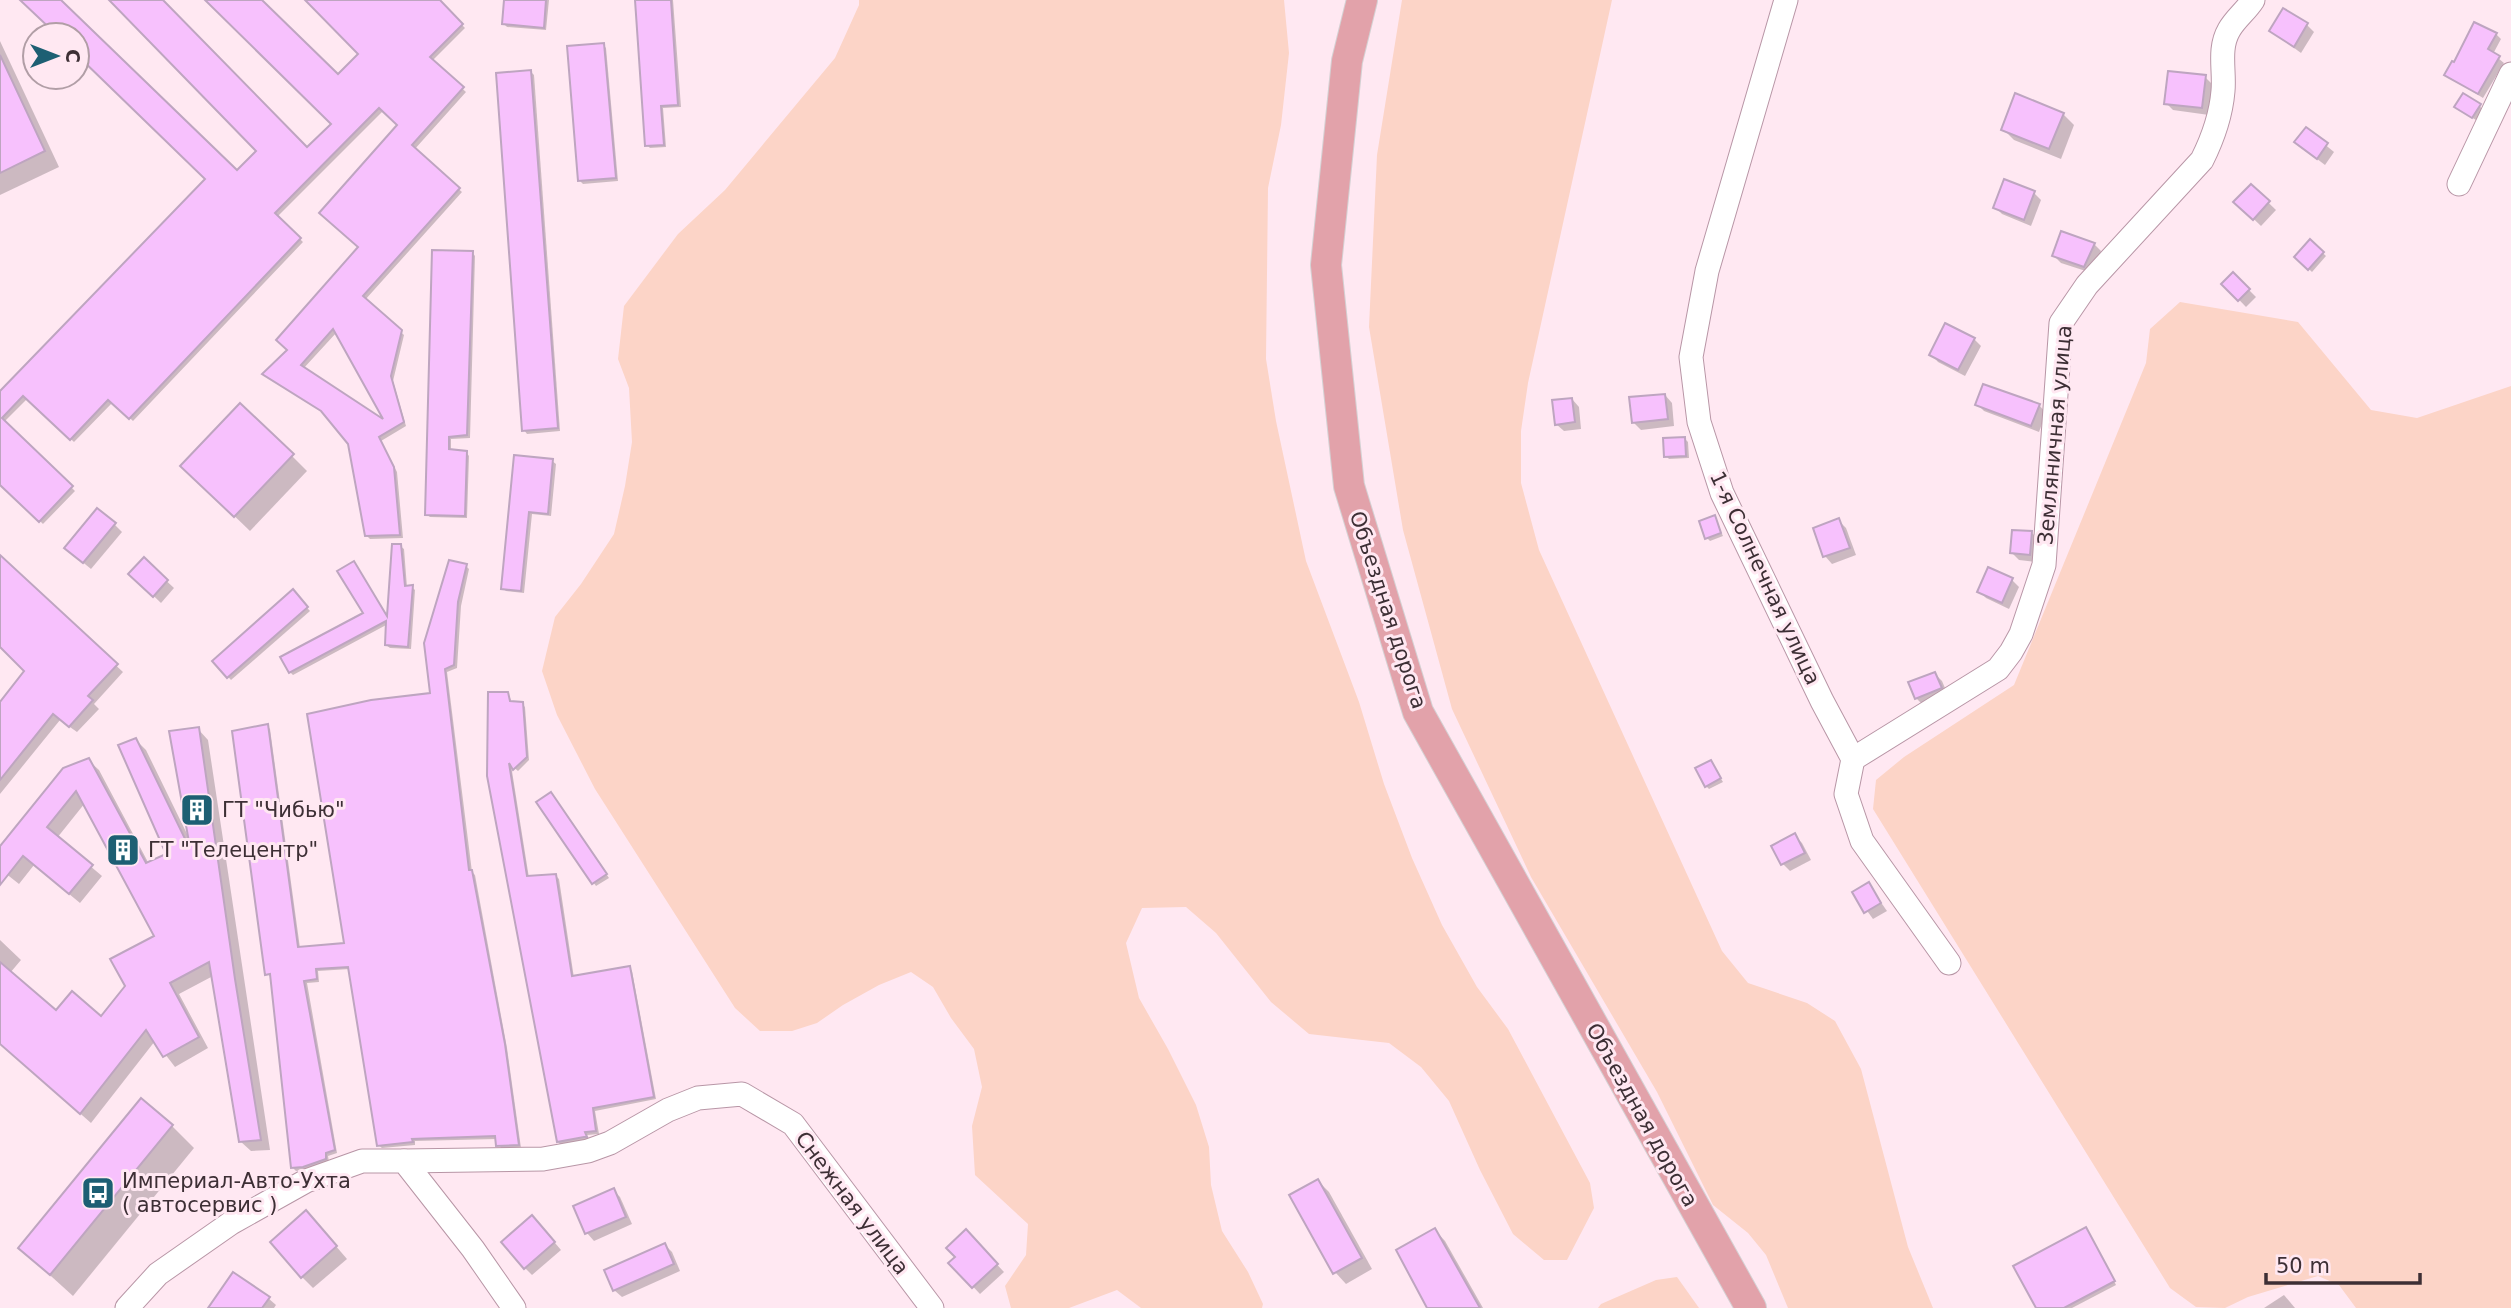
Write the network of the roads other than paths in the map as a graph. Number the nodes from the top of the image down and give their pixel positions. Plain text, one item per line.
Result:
1 (1362, 0) edge
2 (1786, 0) edge
3 (2253, 0) edge
4 (2511, 74) edge
5 (2459, 184) dead end
6 (1853, 759) junction
7 (1949, 963) dead end
8 (404, 1161) junction
9 (127, 1308) edge
10 (514, 1308) edge
11 (932, 1308) edge
12 (1751, 1308) edge

1 - 12 main road, Объездная дорога
2 - 6 street, 1-я Солнечная улица
3 - 6 street, Земляничная улица
4 - 5 street
6 - 7 street
8 - 9 street, Снежная улица
8 - 10 street
8 - 11 street, Снежная улица

